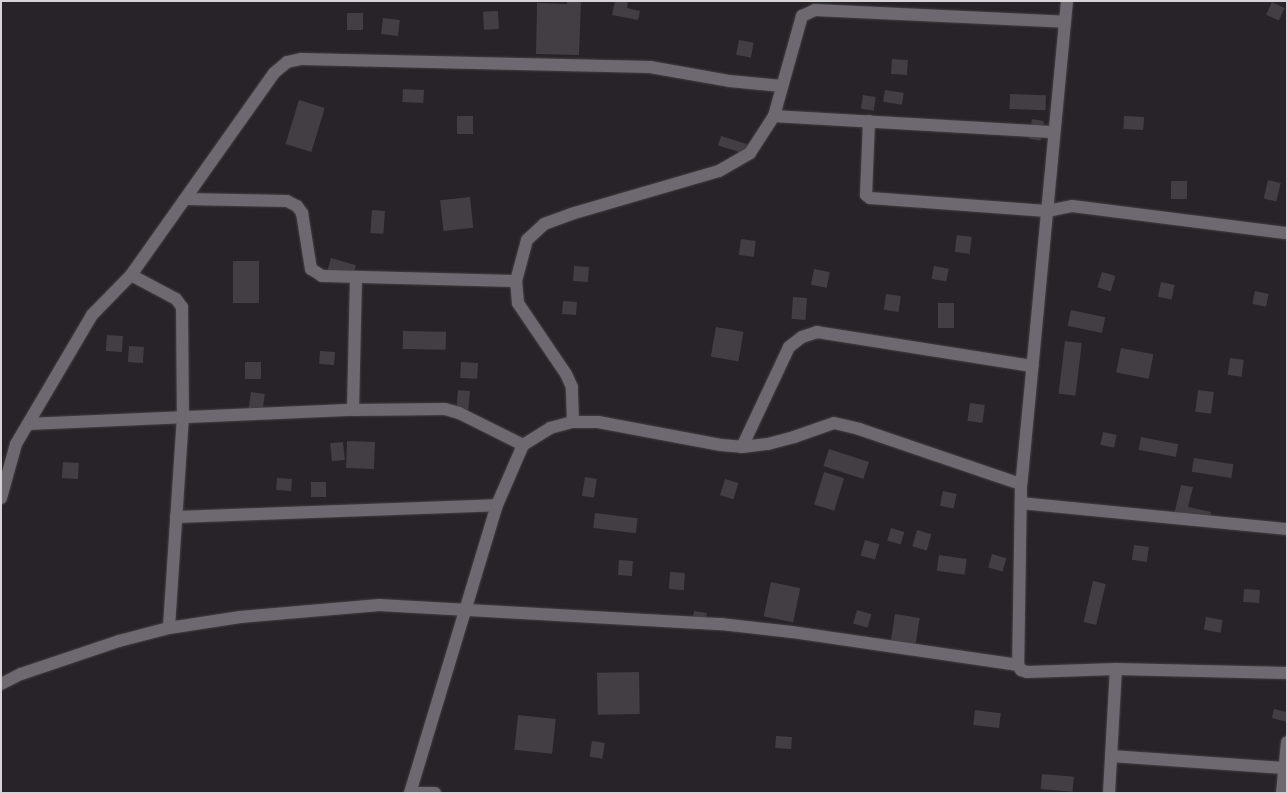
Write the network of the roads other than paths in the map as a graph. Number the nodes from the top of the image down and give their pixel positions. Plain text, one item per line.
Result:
1 (1067, 1) edge
2 (1065, 22) junction
3 (782, 86) junction
4 (774, 116) junction
5 (869, 121) junction
6 (1054, 132) junction
7 (185, 199) junction
8 (1047, 211) junction
9 (1287, 233) edge
10 (131, 275) junction
11 (356, 277) junction
12 (516, 281) junction
13 (1032, 366) junction
14 (353, 410) junction
15 (183, 416) junction
16 (573, 422) junction
17 (28, 424) junction
18 (523, 445) junction
19 (742, 447) junction
20 (1021, 484) junction
21 (1, 498) edge
22 (1021, 503) junction
23 (497, 505) junction
24 (176, 517) junction
25 (1287, 529) edge
26 (464, 610) junction
27 (170, 628) junction
28 (1018, 665) junction
29 (1116, 669) junction
30 (1287, 673) edge
31 (1, 684) edge
32 (1287, 742) edge
33 (1111, 756) junction
34 (1284, 768) junction
35 (410, 793) edge
36 (435, 793) edge
37 (1109, 793) edge
38 (1282, 793) edge

1 - 2 street
2 - 3 street
2 - 6 street
3 - 4 street
3 - 7 street
4 - 5 street
4 - 12 street
5 - 6 street
5 - 8 street
6 - 8 street
7 - 10 street
7 - 11 street
8 - 9 street
8 - 13 street
10 - 15 street
10 - 17 street
11 - 12 street
11 - 14 street
12 - 16 street
13 - 19 street
13 - 20 street
14 - 15 street
14 - 18 street
15 - 17 street
15 - 24 street
16 - 18 street
16 - 19 street
17 - 21 street
18 - 23 street
19 - 20 street
20 - 22 street
22 - 25 street
22 - 28 street
23 - 24 street
23 - 26 street
24 - 27 street
26 - 27 street
26 - 28 street
26 - 35 street
27 - 31 street
28 - 29 street
29 - 30 street
29 - 33 street
32 - 34 street
33 - 34 street
33 - 37 street
34 - 38 street
35 - 36 street

